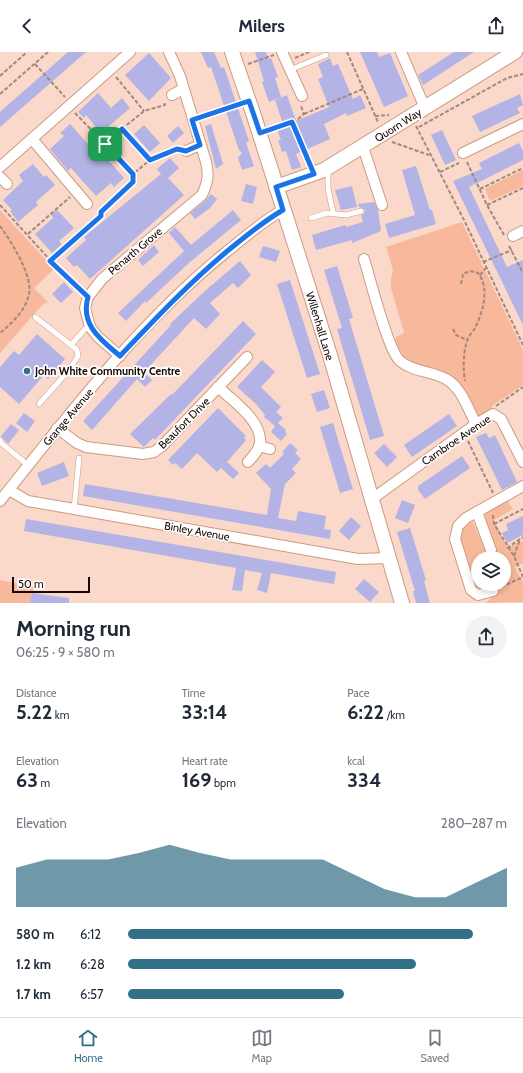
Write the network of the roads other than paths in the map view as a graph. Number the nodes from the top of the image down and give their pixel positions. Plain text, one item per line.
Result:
1 (130, 52) edge
2 (169, 52) edge
3 (232, 52) edge
4 (401, 52) edge
5 (515, 52) edge
6 (520, 52) edge
7 (326, 54) dead end
8 (285, 59) edge
9 (523, 59) edge
10 (183, 88) junction
11 (172, 95) road end
12 (302, 96) road end
13 (424, 108) junction
14 (523, 124) edge
15 (32, 139) junction
16 (200, 145) junction
17 (363, 147) junction
18 (186, 151) road end
19 (463, 153) road end
20 (0, 167) edge
21 (320, 172) junction
22 (276, 187) junction
23 (87, 204) dead end
24 (382, 205) dead end
25 (283, 210) junction
26 (361, 211) dead end
27 (333, 212) junction
28 (311, 218) dead end
29 (523, 232) edge
30 (509, 240) road end
31 (364, 258) dead end
32 (34, 317) dead end
33 (90, 327) junction
34 (71, 345) junction
35 (120, 356) junction
36 (247, 357) dead end
37 (218, 387) junction
38 (39, 404) dead end
39 (476, 424) junction
40 (57, 428) junction
41 (0, 440) edge
42 (259, 446) junction
43 (270, 449) dead end
44 (79, 458) dead end
45 (248, 462) dead end
46 (523, 462) edge
47 (28, 465) junction
48 (523, 486) edge
49 (9, 490) junction
50 (372, 499) junction
51 (0, 501) edge
52 (74, 509) junction
53 (477, 512) junction
54 (491, 550) dead end
55 (389, 558) junction
56 (471, 590) edge
57 (471, 591) edge
58 (472, 591) edge
59 (493, 591) dead end
60 (402, 603) edge
61 (475, 603) edge

1 - 15 street
2 - 10 street, Penarth Grove
3 - 22 street, Willenhall Lane
4 - 13 street
5 - 13 street, Quorn Way
6 - 9 street
7 - 8 lane
8 - 12 street
10 - 11 street
10 - 16 street, Penarth Grove
13 - 17 street, Quorn Way
14 - 19 street
15 - 20 street
15 - 23 street
16 - 18 street
16 - 33 street, Penarth Grove
17 - 21 street, Quorn Way
17 - 24 street
21 - 22 street, Quorn Way
21 - 27 lane
22 - 25 street, Willenhall Lane
25 - 35 street, Grange Avenue
25 - 50 street, Willenhall Lane
26 - 27 lane
27 - 28 lane
29 - 30 street
31 - 39 street
32 - 34 lane
33 - 34 lane
33 - 35 street
34 - 38 lane
35 - 40 street, Grange Avenue
36 - 37 street, Beaufort Drive
37 - 40 street, Beaufort Drive
37 - 42 street, Beaufort Drive
39 - 46 street, Carnbroe Avenue
39 - 50 street, Carnbroe Avenue
40 - 47 street, Grange Avenue
41 - 47 lane
42 - 43 street
42 - 45 street
44 - 52 lane
47 - 49 street, Grange Avenue
48 - 53 street
49 - 51 street, Grange Avenue
49 - 52 street, Binley Avenue
50 - 55 street, Willenhall Lane
52 - 55 street, Binley Avenue
53 - 54 street
53 - 56 street
55 - 60 street, Willenhall Lane
57 - 61 street
58 - 59 street

